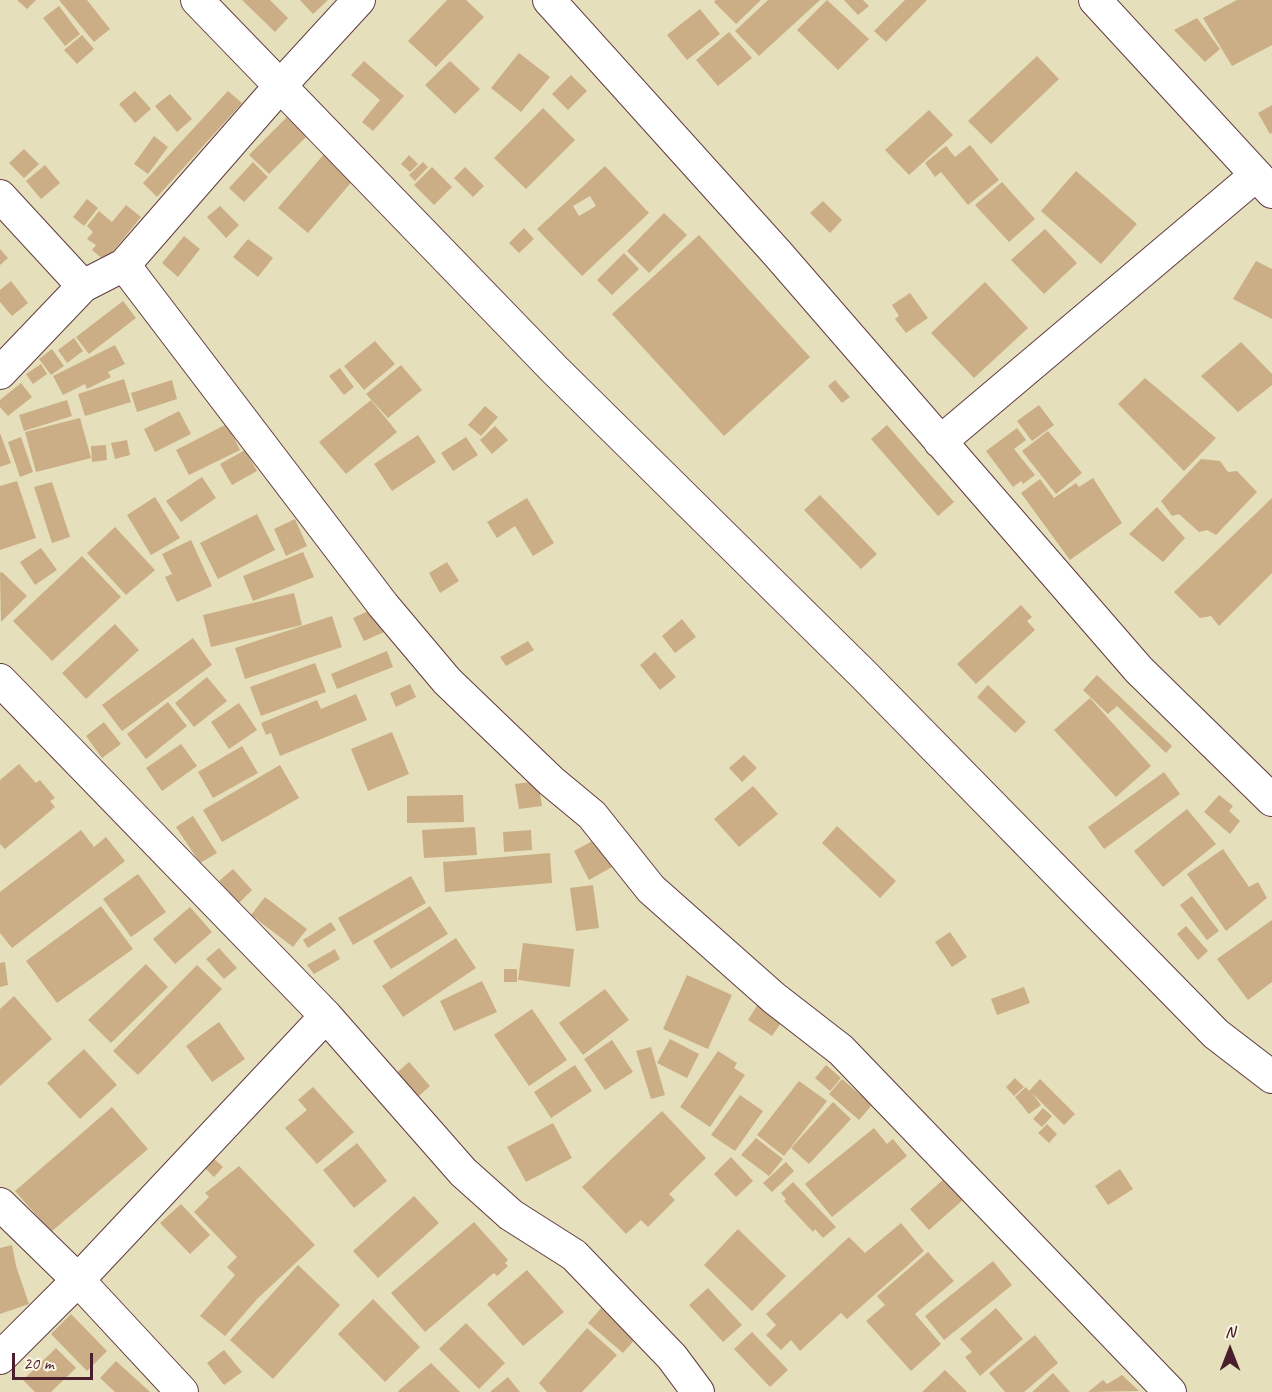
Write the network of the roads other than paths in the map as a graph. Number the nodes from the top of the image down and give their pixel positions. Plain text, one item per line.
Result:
1 (197, 0) edge
2 (359, 0) edge
3 (549, 0) edge
4 (1095, 0) edge
5 (281, 84) junction
6 (1264, 184) edge
7 (0, 196) edge
8 (124, 265) junction
9 (83, 286) junction
10 (0, 374) edge
11 (939, 442) junction
12 (0, 680) edge
13 (1272, 801) edge
14 (326, 1016) junction
15 (1272, 1077) edge
16 (0, 1204) edge
17 (78, 1280) junction
18 (0, 1358) edge
19 (182, 1392) edge
20 (698, 1392) edge
21 (1170, 1392) edge

1 - 5 street
2 - 5 street
3 - 11 street
4 - 6 street
5 - 8 street
5 - 15 street
6 - 11 street
7 - 9 street
8 - 9 street
8 - 21 street
9 - 10 street
11 - 13 street
12 - 14 street
14 - 17 street
14 - 20 street
16 - 17 street
17 - 18 street
17 - 19 street

